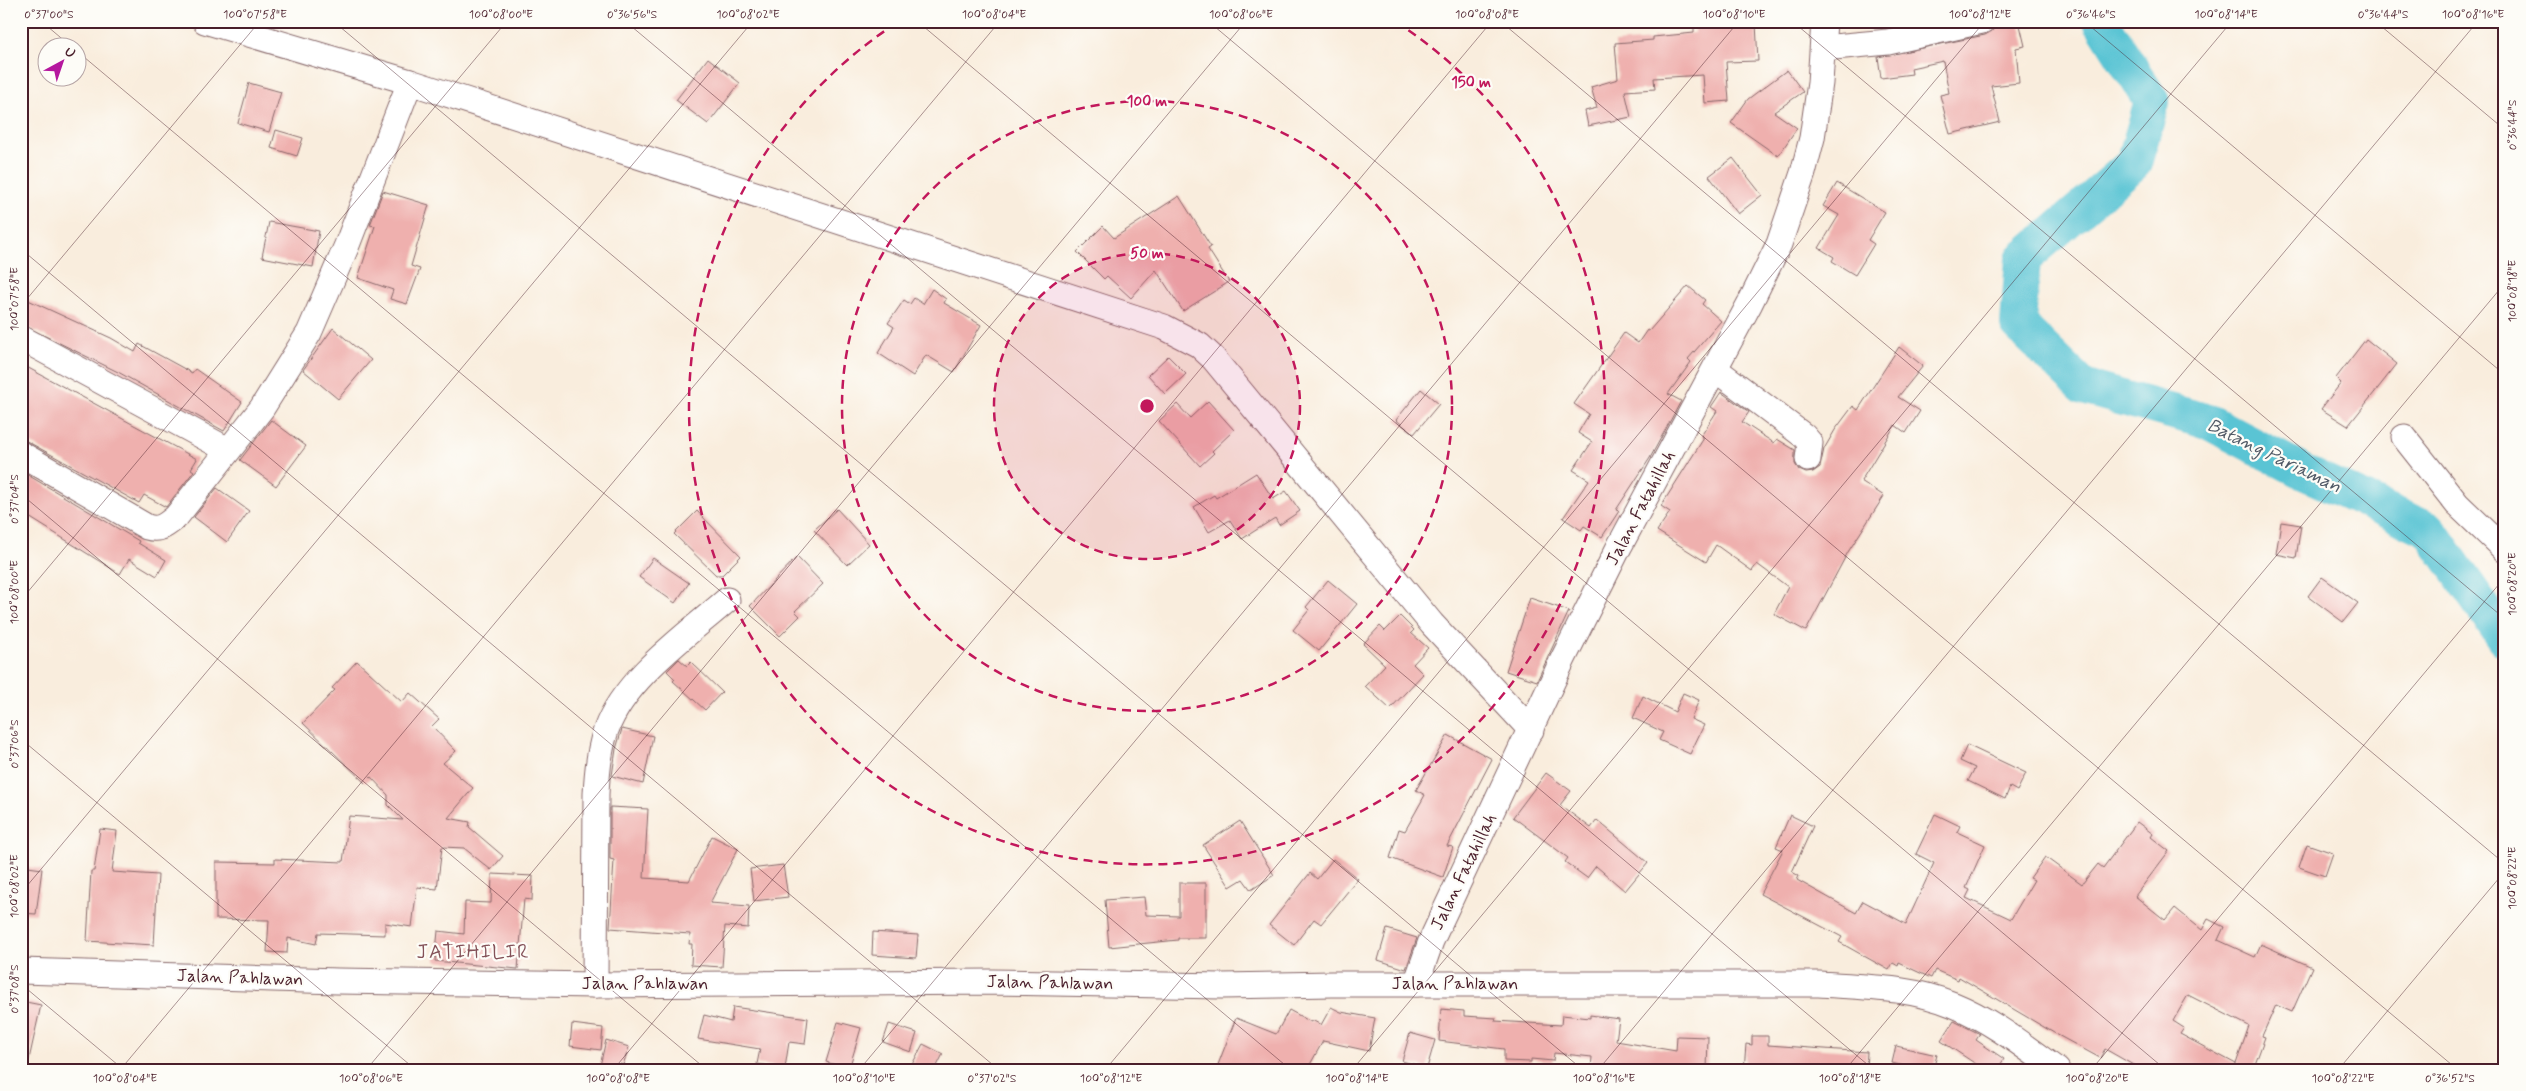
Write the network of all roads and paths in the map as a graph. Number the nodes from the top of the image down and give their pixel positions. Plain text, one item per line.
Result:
1 (205, 21) edge
2 (1824, 21) edge
3 (1982, 21) edge
4 (1823, 48) junction
5 (410, 82) junction
6 (21, 338) edge
7 (1715, 369) junction
8 (2404, 437) dead end
9 (228, 450) junction
10 (21, 454) edge
11 (1808, 459) dead end
12 (2505, 550) edge
13 (727, 600) dead end
14 (1531, 730) junction
15 (21, 971) edge
16 (1416, 984) junction
17 (595, 985) junction
18 (2057, 1070) edge

1 - 5 street
2 - 4 street, Jalan Fatahillah
3 - 4 street
4 - 7 street, Jalan Fatahillah
5 - 9 street
5 - 14 street
6 - 9 street
7 - 11 street
7 - 14 street, Jalan Fatahillah
8 - 12 street
9 - 10 street
13 - 17 street
14 - 16 street, Jalan Fatahillah
15 - 17 street, Jalan Pahlawan
16 - 17 street, Jalan Pahlawan
16 - 18 street, Jalan Pahlawan

